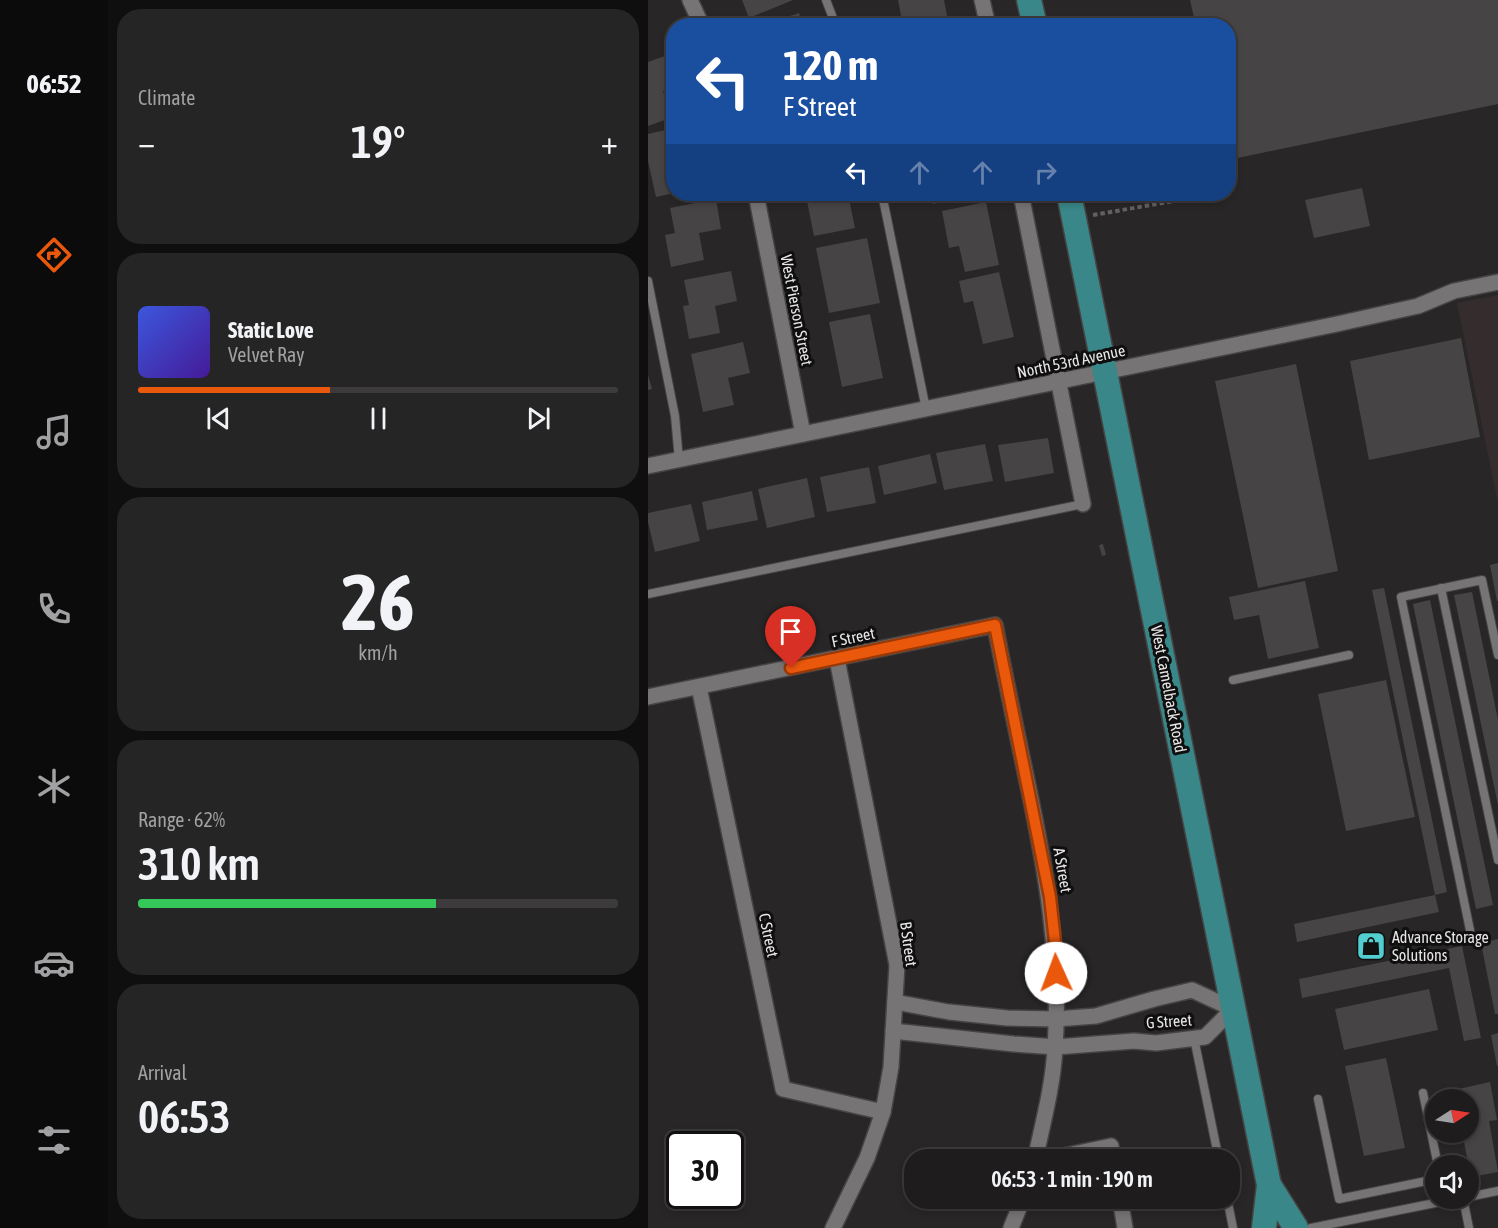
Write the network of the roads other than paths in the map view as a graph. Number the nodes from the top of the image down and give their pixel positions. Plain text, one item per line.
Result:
1 (690, 0) edge
2 (826, 0) edge
3 (982, 0) edge
4 (1029, 0) edge
5 (698, 18) edge
6 (833, 18) edge
7 (986, 18) edge
8 (1033, 18) edge
9 (757, 201) edge
10 (883, 201) edge
11 (1022, 201) edge
12 (1071, 201) edge
13 (648, 281) edge
14 (1498, 282) edge
15 (1106, 372) junction
16 (1059, 381) junction
17 (926, 409) junction
18 (803, 434) junction
19 (679, 460) junction
20 (648, 466) edge
21 (1083, 504) joint
22 (1441, 588) junction
23 (648, 594) edge
24 (995, 625) joint
25 (1349, 655) dead end
26 (1498, 655) edge
27 (837, 659) junction
28 (1233, 680) dead end
29 (699, 687) junction
30 (648, 697) edge
31 (1498, 860) edge
32 (1470, 930) dead end
33 (895, 1002) junction
34 (1233, 1009) junction
35 (1056, 1019) junction
36 (893, 1031) junction
37 (1194, 1038) junction
38 (1056, 1047) junction
39 (1423, 1093) dead end
40 (1318, 1099) dead end
41 (883, 1112) junction
42 (1038, 1149) edge
43 (1097, 1149) edge
44 (1111, 1149) edge
45 (1217, 1149) edge
46 (1436, 1155) edge
47 (1425, 1181) edge
48 (1269, 1185) junction
49 (1498, 1191) edge
50 (1479, 1195) edge
51 (1425, 1205) edge
52 (1019, 1209) edge
53 (1122, 1209) edge
54 (1229, 1209) edge
55 (1464, 1209) edge
56 (833, 1228) edge
57 (1011, 1228) edge
58 (1125, 1228) edge
59 (1233, 1228) edge
60 (1264, 1228) edge
61 (1296, 1228) edge
62 (1311, 1228) edge
63 (1469, 1228) edge

1 - 5 street
2 - 6 lane
3 - 7 street
4 - 8 main road
9 - 18 street, West Pierson Street
10 - 17 lane
11 - 16 street
12 - 15 main road, West Camelback Road
13 - 19 lane
14 - 15 street, North 53rd Avenue
15 - 16 street, North 53rd Avenue
15 - 34 main road, West Camelback Road
16 - 17 street, North 53rd Avenue
16 - 21 street
17 - 18 street, North 53rd Avenue
18 - 19 street, North 53rd Avenue
19 - 20 street, North 53rd Avenue
21 - 23 lane
22 - 26 lane
22 - 31 lane
22 - 32 lane
24 - 27 street, F Street
24 - 35 street, A Street
25 - 28 lane
27 - 29 street, F Street
27 - 33 street, B Street
29 - 30 street, F Street
29 - 41 street, C Street
33 - 35 street, G Street
33 - 36 street, B Street
34 - 35 street, G Street
34 - 37 street, G Street
34 - 48 main road, West Camelback Road
35 - 38 street, A Street
36 - 38 street, G Street
36 - 41 street, B Street
37 - 38 street, G Street
37 - 45 lane
38 - 42 street, A Street
39 - 46 lane
40 - 47 lane
41 - 56 street, B Street
43 - 44 street
48 - 60 main road, West Camelback Road
48 - 61 main road, West Camelback Road
49 - 50 lane
51 - 62 lane
52 - 57 street
53 - 58 street
54 - 59 lane
55 - 63 lane

